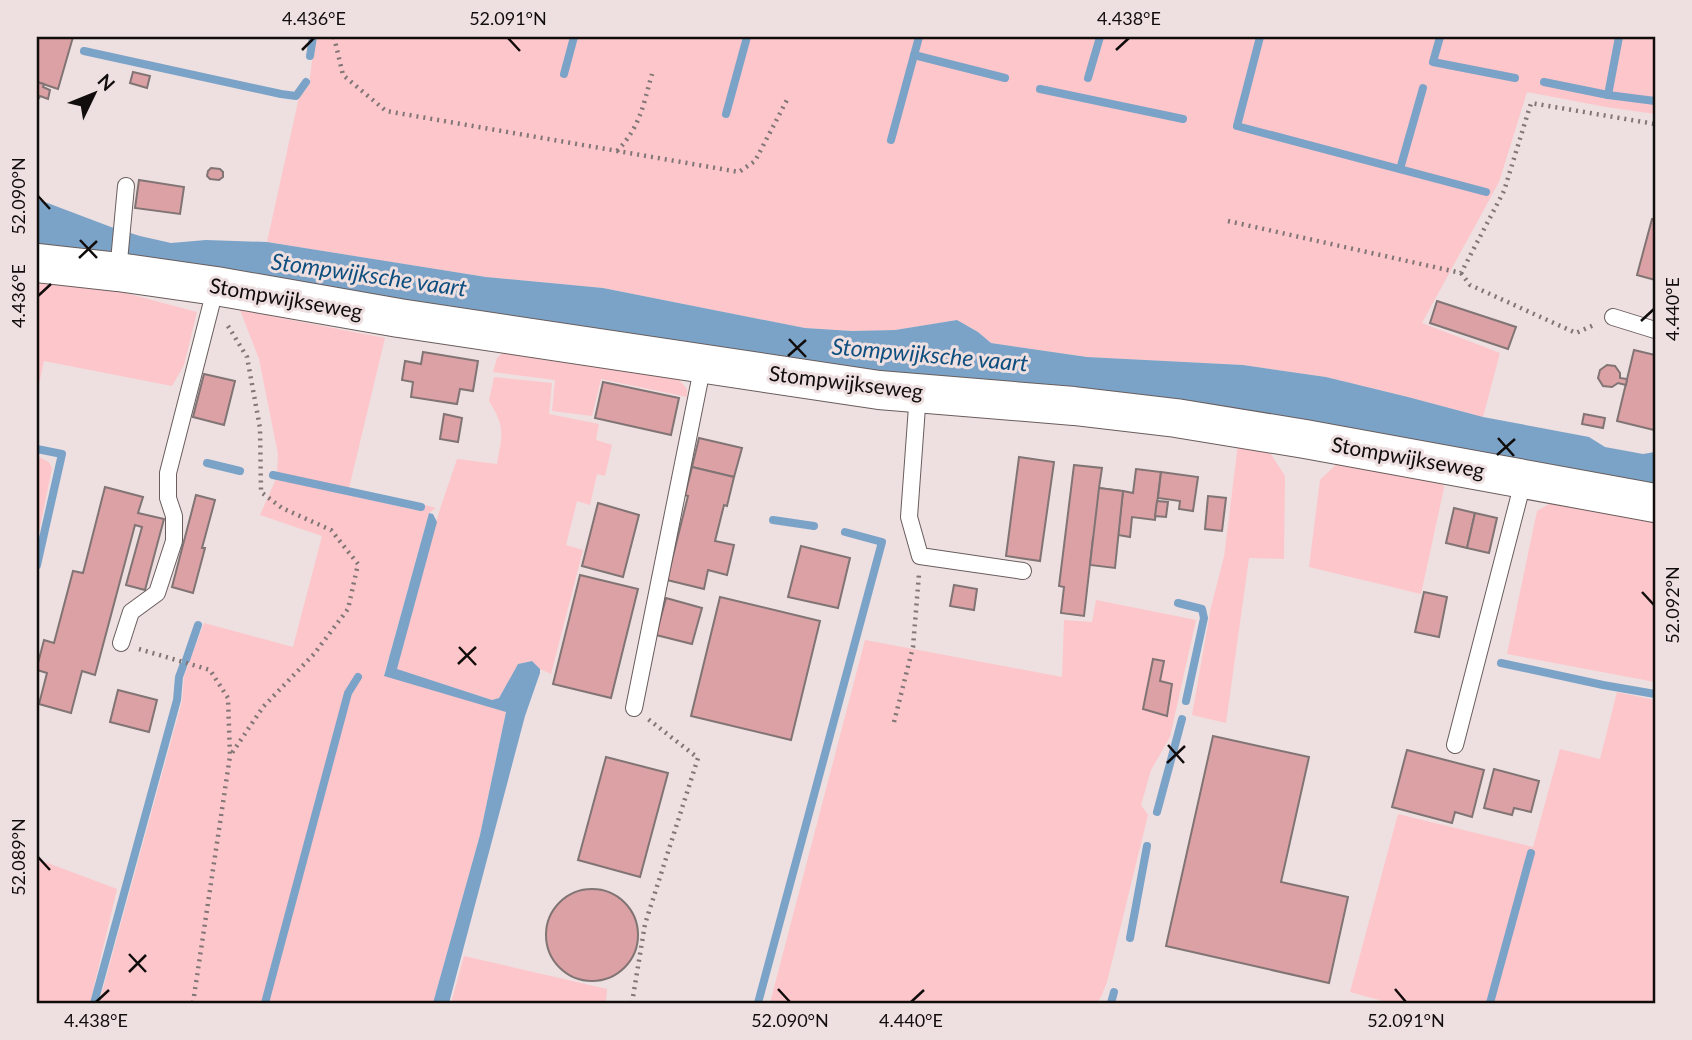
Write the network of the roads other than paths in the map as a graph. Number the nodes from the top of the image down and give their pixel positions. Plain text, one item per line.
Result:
1 (126, 186) dead end
2 (37, 263) edge
3 (118, 268) junction
4 (216, 286) junction
5 (1613, 317) road end
6 (1655, 330) edge
7 (703, 363) junction
8 (918, 393) junction
9 (1524, 478) junction
10 (1653, 499) edge
11 (1023, 571) dead end
12 (121, 643) road end
13 (634, 708) road end
14 (1455, 745) dead end

1 - 3 lane
2 - 3 street, Stompwijkseweg
3 - 4 street, Stompwijkseweg
4 - 7 street, Stompwijkseweg
4 - 12 lane
5 - 6 lane
7 - 8 street, Stompwijkseweg
7 - 13 lane
8 - 9 street, Stompwijkseweg
8 - 11 lane
9 - 10 street, Stompwijkseweg
9 - 14 lane

